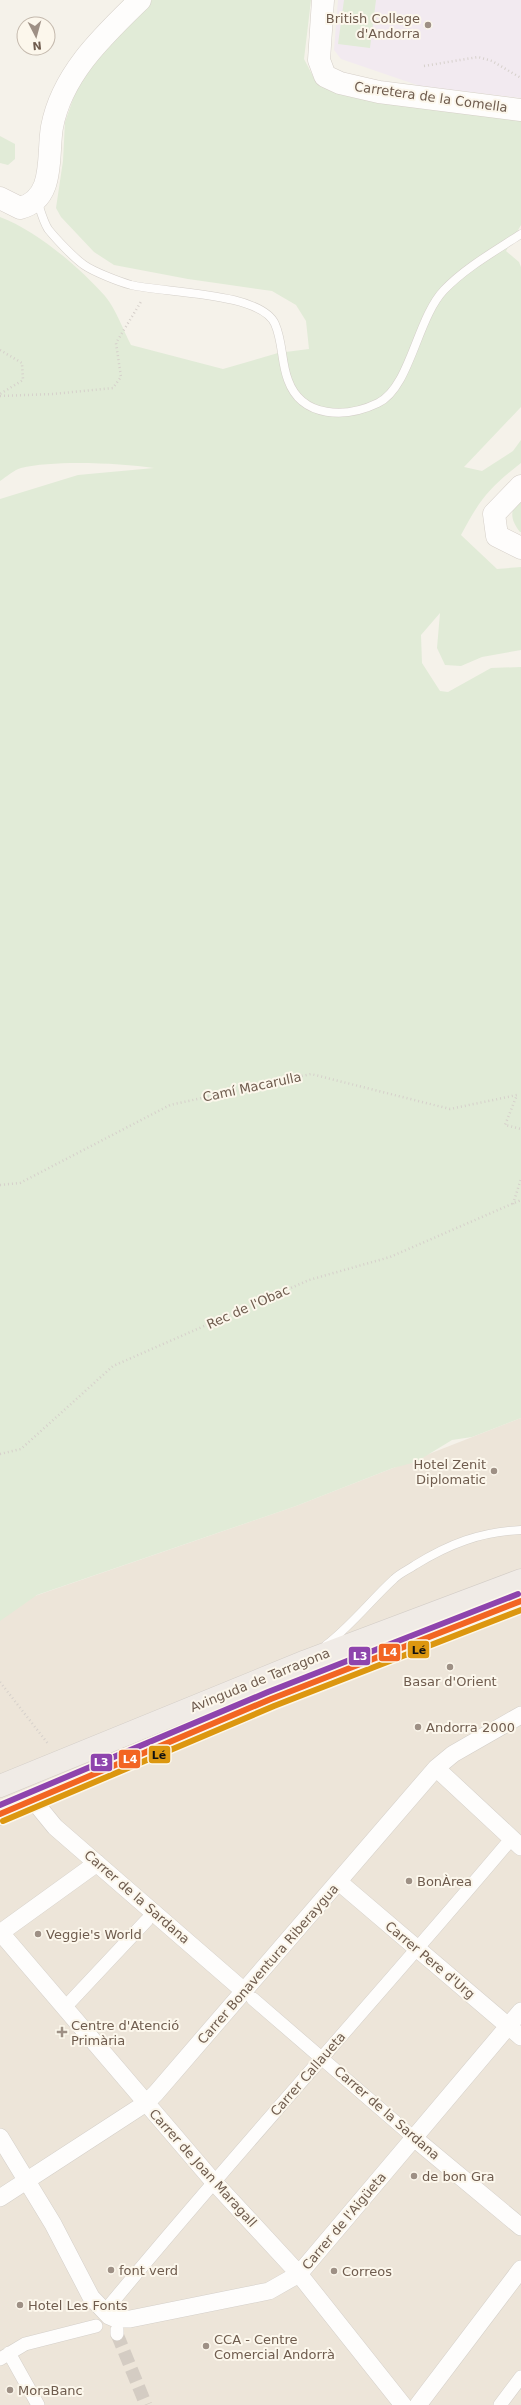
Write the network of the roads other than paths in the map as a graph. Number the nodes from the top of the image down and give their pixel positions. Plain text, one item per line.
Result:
1 (140, 0) edge
2 (323, 0) edge
3 (521, 110) edge
4 (0, 198) edge
5 (37, 200) junction
6 (521, 234) edge
7 (521, 486) edge
8 (521, 548) edge
9 (521, 1530) edge
10 (521, 1580) edge
11 (521, 1601) edge
12 (306, 1661) junction
13 (521, 1715) edge
14 (436, 1768) junction
15 (0, 1786) edge
16 (33, 1800) junction
17 (0, 1814) edge
18 (515, 1840) edge
19 (97, 1863) junction
20 (339, 1882) junction
21 (146, 1920) dead end
22 (0, 1933) edge
23 (416, 1949) junction
24 (248, 1995) junction
25 (70, 2002) dead end
26 (521, 2011) edge
27 (508, 2026) junction
28 (521, 2037) edge
29 (323, 2058) junction
30 (146, 2103) junction
31 (0, 2137) edge
32 (414, 2138) junction
33 (27, 2180) junction
34 (213, 2181) junction
35 (0, 2198) edge
36 (521, 2227) edge
37 (521, 2269) edge
38 (299, 2274) junction
39 (104, 2314) junction
40 (4, 2356) edge
41 (521, 2377) edge
42 (38, 2405) edge
43 (403, 2405) edge
44 (418, 2405) edge
45 (500, 2405) edge

1 - 5 main road
2 - 3 main road, Carretera de la Comella
4 - 5 main road
5 - 6 lane
7 - 8 main road
9 - 12 lane
10 - 12 highway, Avinguda de Tarragona
11 - 16 highway, Avinguda de Tarragona
12 - 15 highway, Avinguda de Tarragona
13 - 14 street, Carrer Bonaventura Riberaygua
14 - 18 street
14 - 20 street, Carrer Bonaventura Riberaygua
16 - 17 highway, Avinguda de Tarragona
16 - 19 street, Carrer de la Sardana
18 - 23 street, Carrer Callaueta
19 - 22 street
19 - 24 street, Carrer de la Sardana
20 - 23 street, Carrer Pere d'Urg
20 - 24 street, Carrer Bonaventura Riberaygua
21 - 25 street
22 - 30 street, Carrer de Joan Maragall
23 - 27 street, Carrer Pere d'Urg
23 - 29 street, Carrer Callaueta
24 - 29 street, Carrer de la Sardana
24 - 30 street, Carrer Bonaventura Riberaygua
26 - 27 street, Carrer de l'Aigüeta
27 - 28 street, Carrer Pere d'Urg
27 - 32 street, Carrer de l'Aigüeta
29 - 32 street, Carrer de la Sardana
29 - 34 street, Carrer Callaueta
30 - 33 street, Carrer Bonaventura Riberaygua
30 - 34 street, Carrer de Joan Maragall
31 - 33 street
32 - 36 street, Carrer de la Sardana
32 - 38 street, Carrer de l'Aigüeta
33 - 35 street, Carrer Bonaventura Riberaygua
33 - 39 street
34 - 38 street, Carrer de Joan Maragall
34 - 39 street, Carrer Callaueta
37 - 44 street
38 - 39 street, Carrer de l'Aigüeta
38 - 43 street, Carrer de Joan Maragall
39 - 40 street
40 - 42 street
41 - 45 street

